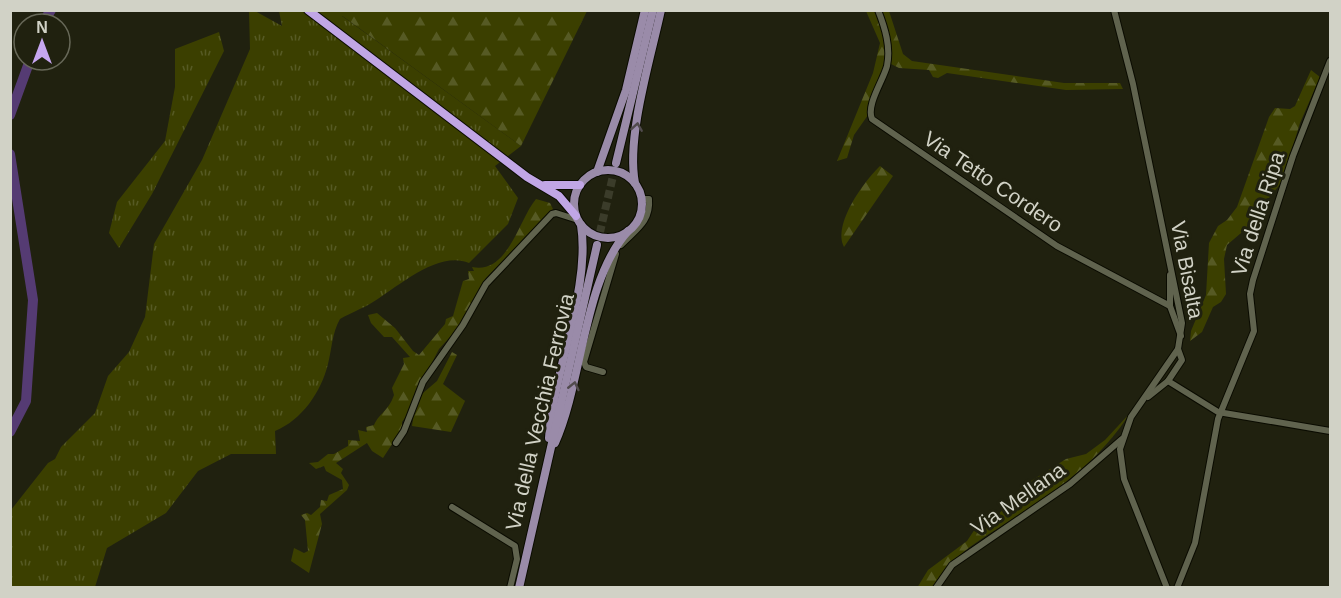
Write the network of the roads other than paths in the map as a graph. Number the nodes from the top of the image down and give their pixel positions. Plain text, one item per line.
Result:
1 (308, 10) edge
2 (645, 10) edge
3 (652, 10) edge
4 (661, 10) edge
5 (878, 10) edge
6 (1114, 10) edge
7 (1330, 61) edge
8 (616, 163) tunnel mouth
9 (597, 172) junction
10 (539, 184) junction
11 (580, 185) junction
12 (635, 185) junction
13 (641, 199) junction
14 (578, 220) junction
15 (628, 231) junction
16 (597, 245) tunnel mouth
17 (1171, 271) junction
18 (1170, 306) junction
19 (1181, 336) junction
20 (1178, 349) junction
21 (603, 372) dead end
22 (1168, 381) junction
23 (1145, 398) junction
24 (1222, 412) junction
25 (1330, 431) edge
26 (1122, 439) junction
27 (396, 443) dead end
28 (547, 461) junction
29 (452, 507) dead end
30 (510, 588) edge
31 (519, 588) edge
32 (936, 588) edge
33 (1167, 588) edge
34 (1177, 588) edge

1 - 10 highway
2 - 9 main road
3 - 8 main road
12 -> 4 main road
5 - 18 street, Via Tetto Cordero
6 - 17 street, Via Bisalta
7 - 24 street, Via della Ripa
9 - 11 main road
9 - 12 main road
10 - 11 highway
10 - 14 highway
11 - 14 main road
12 - 13 main road
13 - 15 main road
13 - 21 street
14 - 15 main road
14 - 27 street
14 - 28 main road
28 -> 15 main road
16 - 28 main road, Via della Vecchia Ferrovia
17 - 18 street
17 - 19 street, Via Bisalta
18 - 19 street
19 - 20 street, Via Bisalta
20 - 22 street
20 - 23 street, Via Bisalta
22 - 23 street
22 - 24 street
23 - 26 street, Via Bisalta
24 - 25 street
24 - 34 street, Via della Ripa
26 - 32 street, Via Mellana
26 - 33 street, Via Bisalta
28 - 31 main road, Via della Vecchia Ferrovia
29 - 30 street

